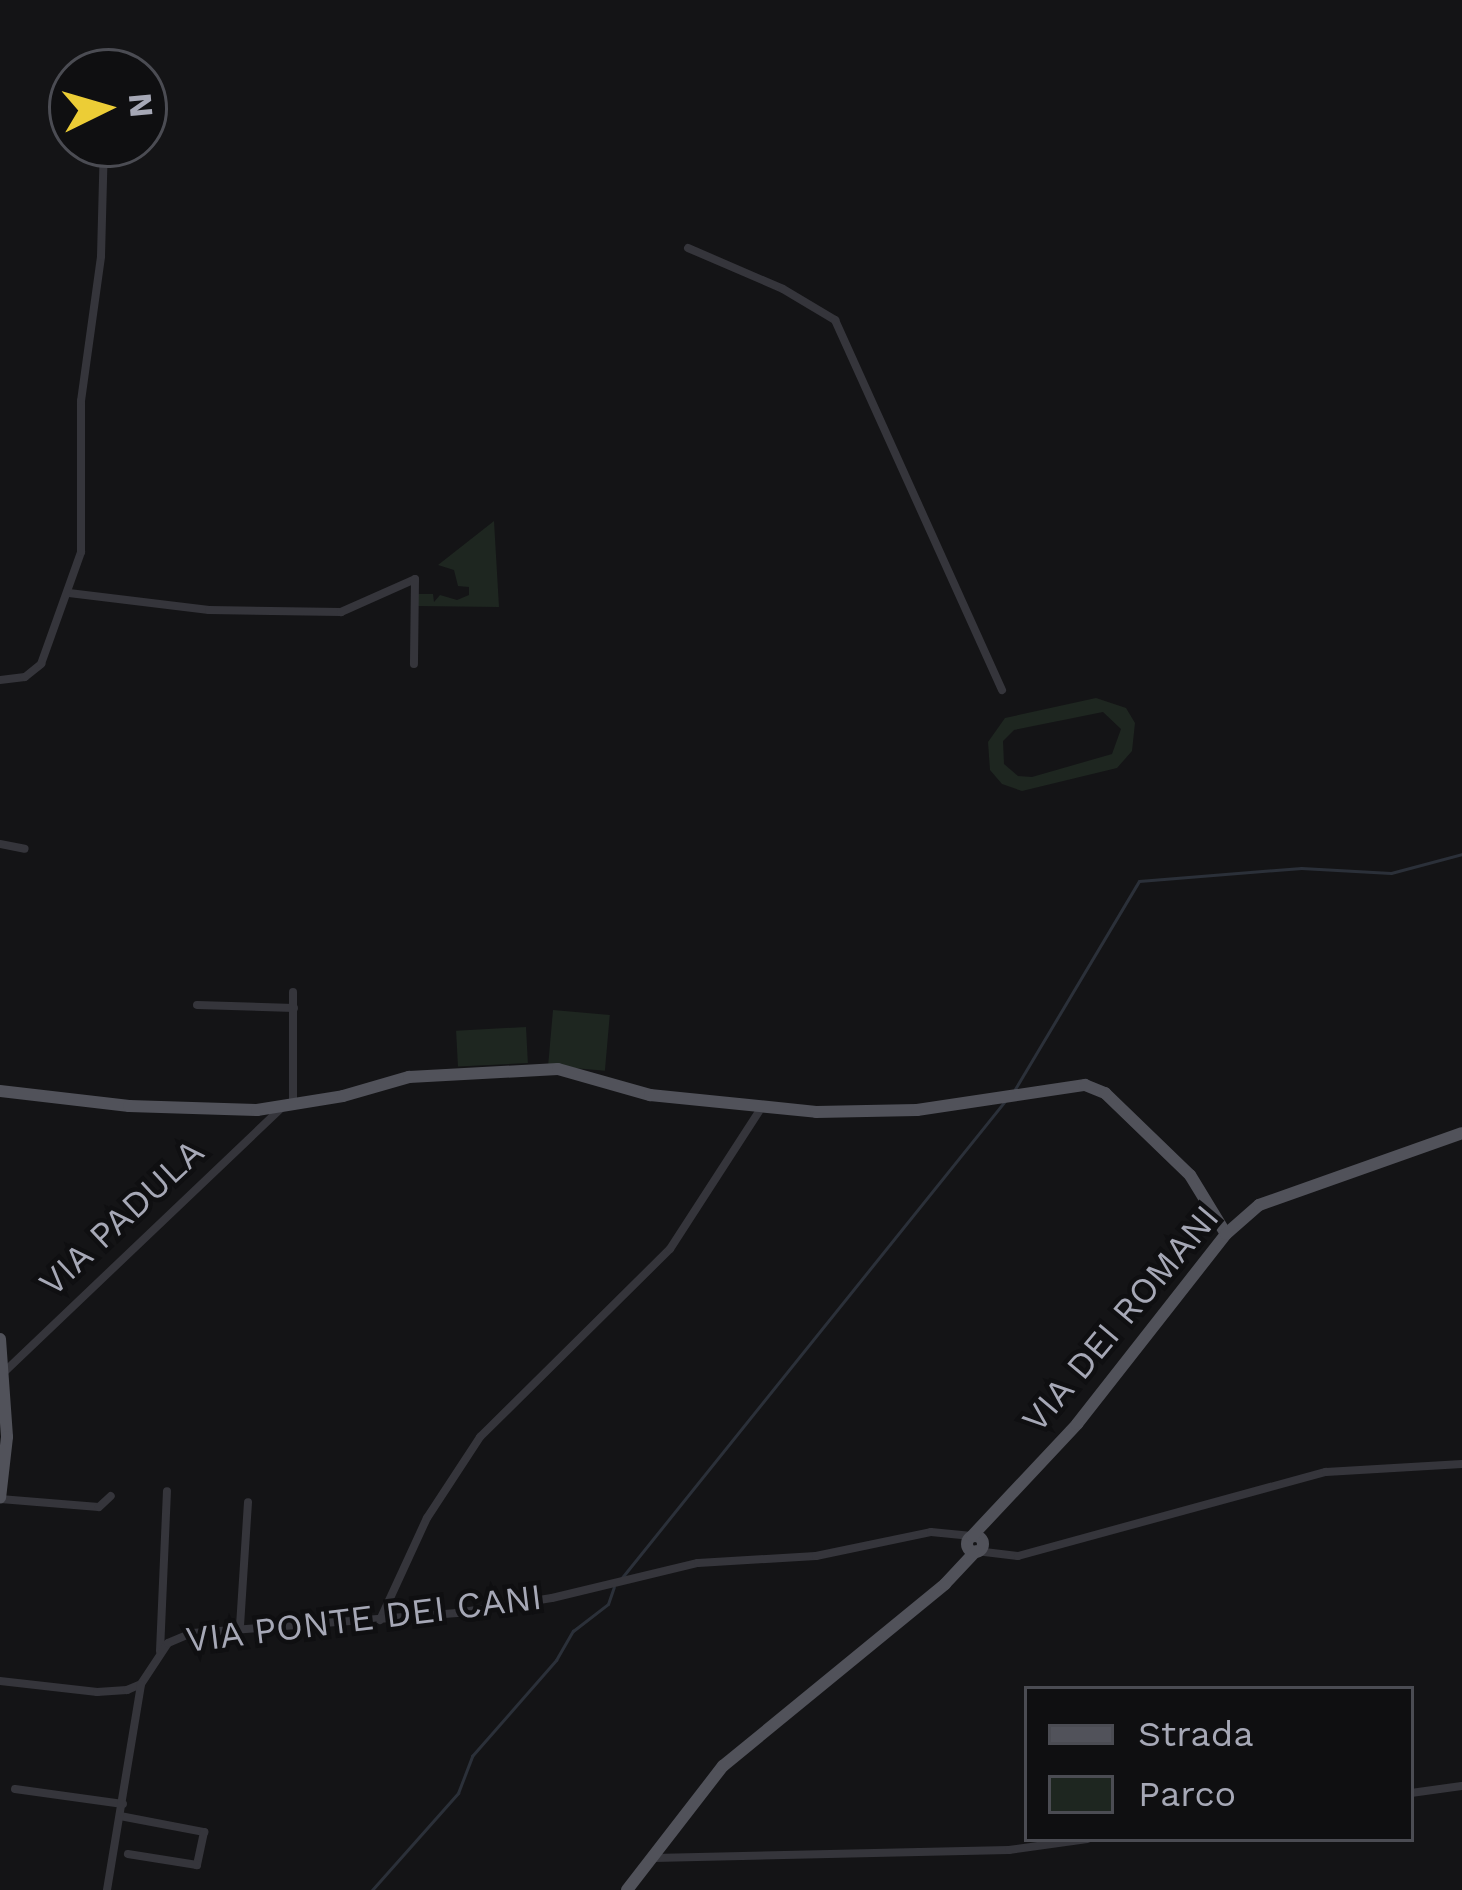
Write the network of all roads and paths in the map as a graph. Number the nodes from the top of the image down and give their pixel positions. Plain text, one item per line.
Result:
1 (103, 168) edge
2 (688, 248) dead end
3 (69, 593) junction
4 (414, 664) dead end
5 (0, 680) edge
6 (1002, 690) dead end
7 (0, 844) edge
8 (26, 849) dead end
9 (293, 992) dead end
10 (197, 1005) dead end
11 (294, 1008) junction
12 (0, 1091) edge
13 (287, 1107) junction
14 (760, 1110) junction
15 (1462, 1133) edge
16 (1226, 1234) junction
17 (0, 1340) edge
18 (2, 1374) edge
19 (1462, 1464) edge
20 (167, 1491) dead end
21 (111, 1496) dead end
22 (0, 1498) edge
23 (248, 1502) dead end
24 (974, 1544) junction
25 (380, 1619) junction
26 (240, 1626) junction
27 (160, 1651) junction
28 (0, 1681) edge
29 (141, 1684) junction
30 (1462, 1786) edge
31 (15, 1789) dead end
32 (1414, 1793) edge
33 (123, 1804) junction
34 (120, 1816) junction
35 (1066, 1842) edge
36 (121, 1853) junction
37 (654, 1858) junction
38 (107, 1890) edge
39 (627, 1890) edge

1 - 3 street
2 - 6 street
3 - 4 street
3 - 5 street
7 - 8 street
9 - 11 street
10 - 11 street
11 - 13 street
12 - 13 main road, VIA PADULA
13 - 14 main road, VIA PADULA
13 - 18 street, VIA PADULA
14 - 16 main road, VIA PADULA
14 - 25 street
15 - 16 main road, VIA DEI ROMANI
16 - 24 main road, VIA DEI ROMANI
17 - 18 main road
18 - 22 main road
19 - 24 street, VIA PONTE DEI CANI
20 - 27 street
21 - 22 street
23 - 26 street
24 - 25 street, VIA PONTE DEI CANI
24 - 37 main road, VIA DEI ROMANI
25 - 26 street, VIA PONTE DEI CANI
26 - 27 street, VIA PONTE DEI CANI
27 - 29 street, VIA PONTE DEI CANI
28 - 29 street, VIA PONTE DEI CANI
29 - 33 street
30 - 32 street
31 - 33 street
33 - 34 street
34 - 36 street
34 - 36 street
35 - 37 street
36 - 38 street
37 - 39 main road, VIA DEI ROMANI

